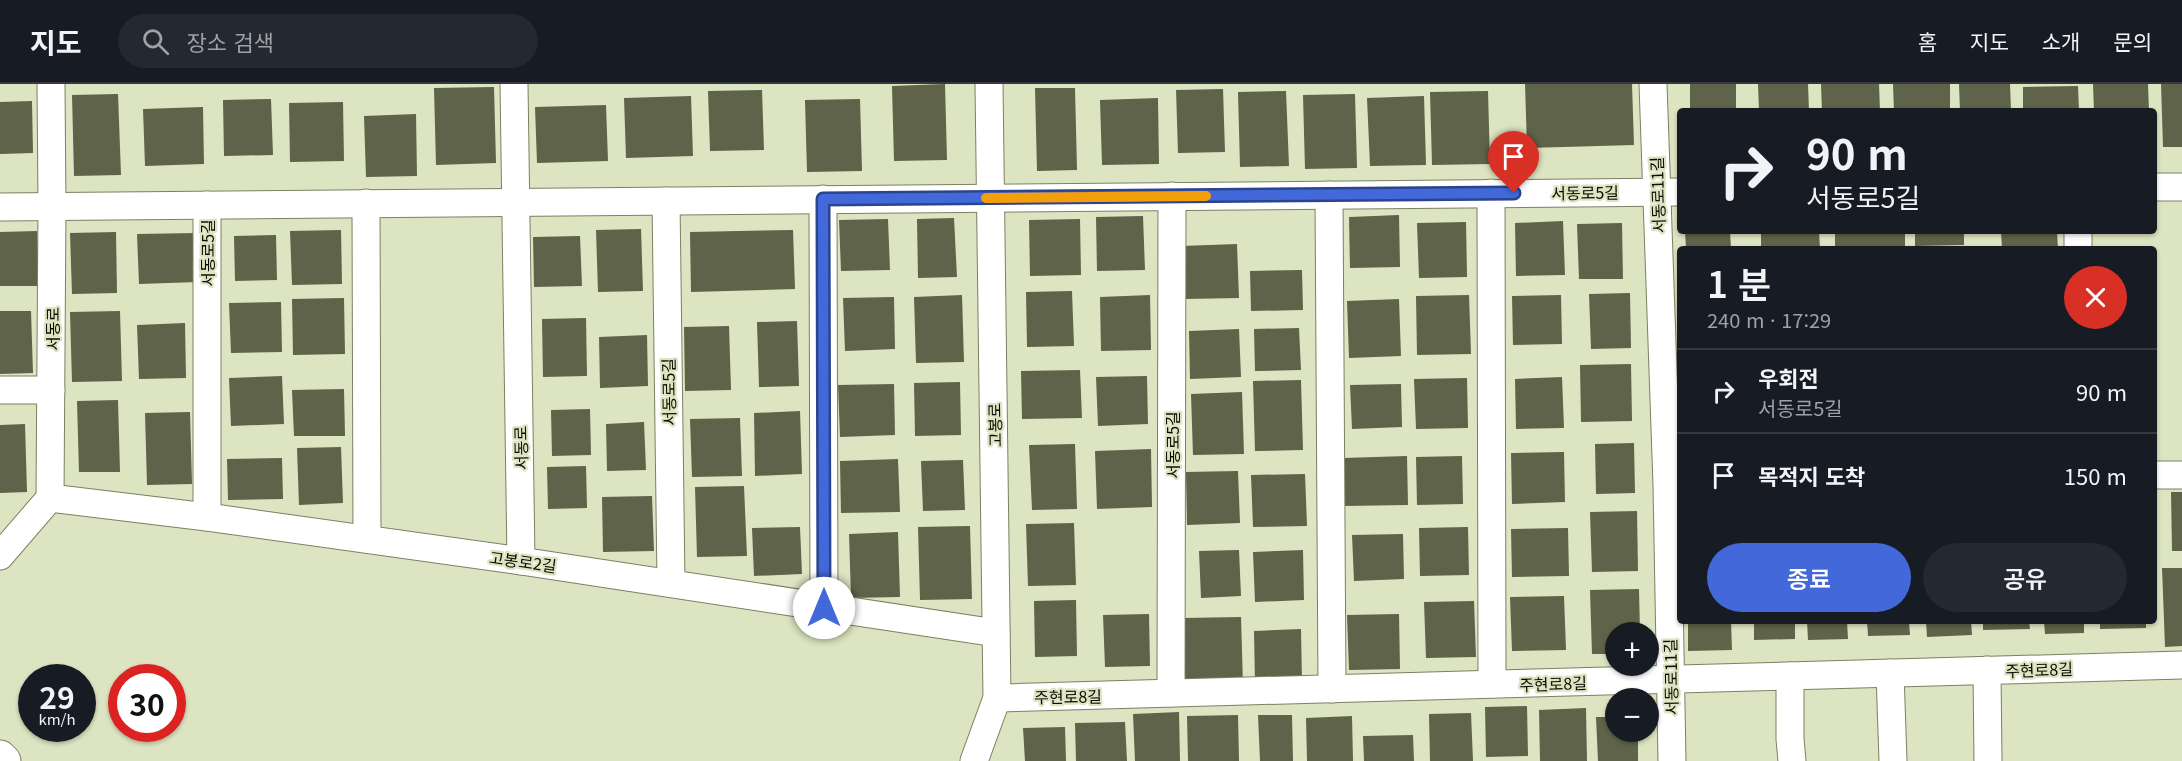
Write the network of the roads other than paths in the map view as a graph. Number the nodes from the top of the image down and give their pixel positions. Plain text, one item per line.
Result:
1 (51, 84) edge
2 (514, 84) edge
3 (989, 84) edge
4 (1653, 84) edge
5 (2182, 187) edge
6 (2157, 188) edge
7 (1669, 192) edge
8 (1491, 193) junction
9 (1329, 195) junction
10 (1172, 196) junction
11 (991, 198) junction
12 (823, 199) junction
13 (666, 201) junction
14 (516, 202) junction
15 (366, 204) junction
16 (207, 205) junction
17 (52, 206) junction
18 (0, 207) edge
19 (1671, 342) edge
20 (0, 390) edge
21 (51, 390) junction
22 (2182, 474) edge
23 (2157, 475) edge
24 (1674, 485) edge
25 (50, 498) junction
26 (207, 518) junction
27 (367, 539) junction
28 (0, 556) edge
29 (521, 561) junction
30 (671, 583) junction
31 (824, 608) junction
32 (996, 633) junction
33 (2182, 665) edge
34 (1987, 670) junction
35 (1890, 673) junction
36 (1790, 676) junction
37 (1670, 679) junction
38 (1492, 684) junction
39 (1332, 688) junction
40 (1171, 693) junction
41 (997, 698) junction
42 (0, 757) edge
43 (4, 761) edge
44 (974, 761) edge
45 (1672, 761) edge
46 (1792, 761) edge
47 (1893, 761) edge
48 (1988, 761) edge

1 - 17 street, 서동로
2 - 14 street, 서동로
3 - 11 street, 고봉로
4 - 7 street, 서동로11길
5 - 6 street
7 - 8 street, 서동로5길
7 - 19 street, 서동로11길
8 - 9 street, 서동로5길
8 - 38 street
9 - 10 street, 서동로5길
9 - 39 street
10 - 11 street, 서동로5길
10 - 40 street, 서동로5길
11 - 12 street, 서동로5길
11 - 32 street, 고봉로
12 - 13 street, 서동로5길
12 - 31 street
13 - 14 street, 서동로5길
13 - 30 street, 서동로5길
14 - 15 street, 서동로5길
14 - 29 street, 서동로
15 - 16 street, 서동로5길
15 - 27 street
16 - 17 street, 서동로5길
16 - 26 street, 서동로5길
17 - 18 street, 서동로5길
17 - 21 street, 서동로
19 - 24 street, 서동로11길
20 - 21 street
21 - 25 street, 서동로
22 - 23 street
24 - 37 street, 서동로11길
25 - 26 street, 고봉로2길
25 - 28 street
26 - 27 street, 고봉로2길
27 - 29 street, 고봉로2길
29 - 30 street, 고봉로2길
30 - 31 street, 고봉로2길
31 - 32 street, 고봉로2길
32 - 41 street, 고봉로
33 - 34 street, 주현로8길
34 - 35 street, 주현로8길
34 - 48 street
35 - 36 street, 주현로8길
35 - 47 street
36 - 37 street, 주현로8길
36 - 46 street
37 - 38 street, 주현로8길
37 - 45 street, 서동로11길
38 - 39 street, 주현로8길
39 - 40 street, 주현로8길
40 - 41 street, 주현로8길
41 - 44 street, 고봉로
42 - 43 street

